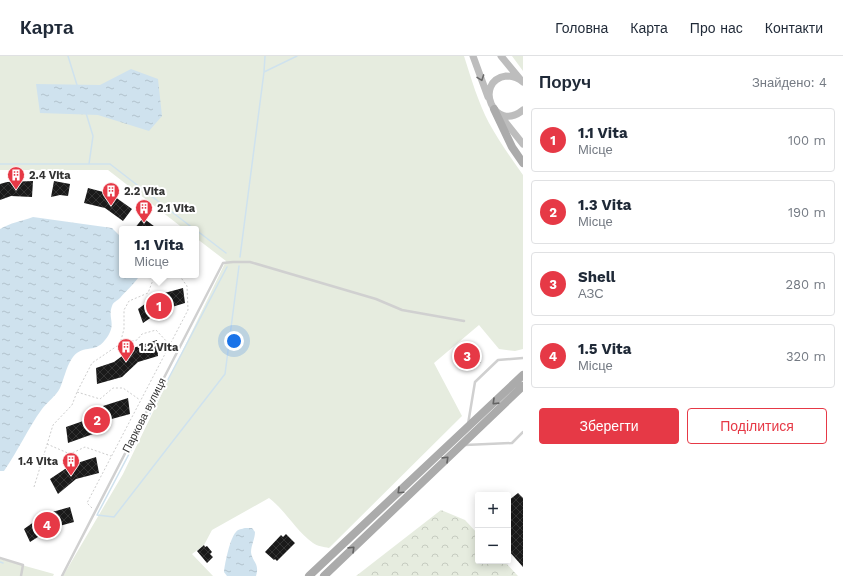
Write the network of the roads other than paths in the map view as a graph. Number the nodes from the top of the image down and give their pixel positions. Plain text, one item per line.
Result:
1 (473, 56) edge
2 (502, 56) edge
3 (522, 81) edge
4 (489, 100) junction
5 (523, 110) edge
6 (496, 111) junction
7 (523, 144) edge
8 (523, 163) edge
9 (464, 321) dead end
10 (523, 358) edge
11 (523, 375) edge
12 (523, 386) edge
13 (468, 427) junction
14 (523, 432) edge
15 (461, 446) junction
16 (0, 558) edge
17 (22, 576) edge
18 (62, 576) edge
19 (309, 576) edge
20 (324, 576) edge

1 -> 4 main road
2 - 3 main road
3 - 4 main road
4 - 6 main road
5 - 6 main road
6 - 7 main road
6 - 8 main road
9 - 18 lane, Паркова вулиця
10 - 13 lane
11 -> 13 main road
12 - 15 main road
13 -> 19 main road
14 - 15 lane
20 -> 15 main road
16 - 17 lane

